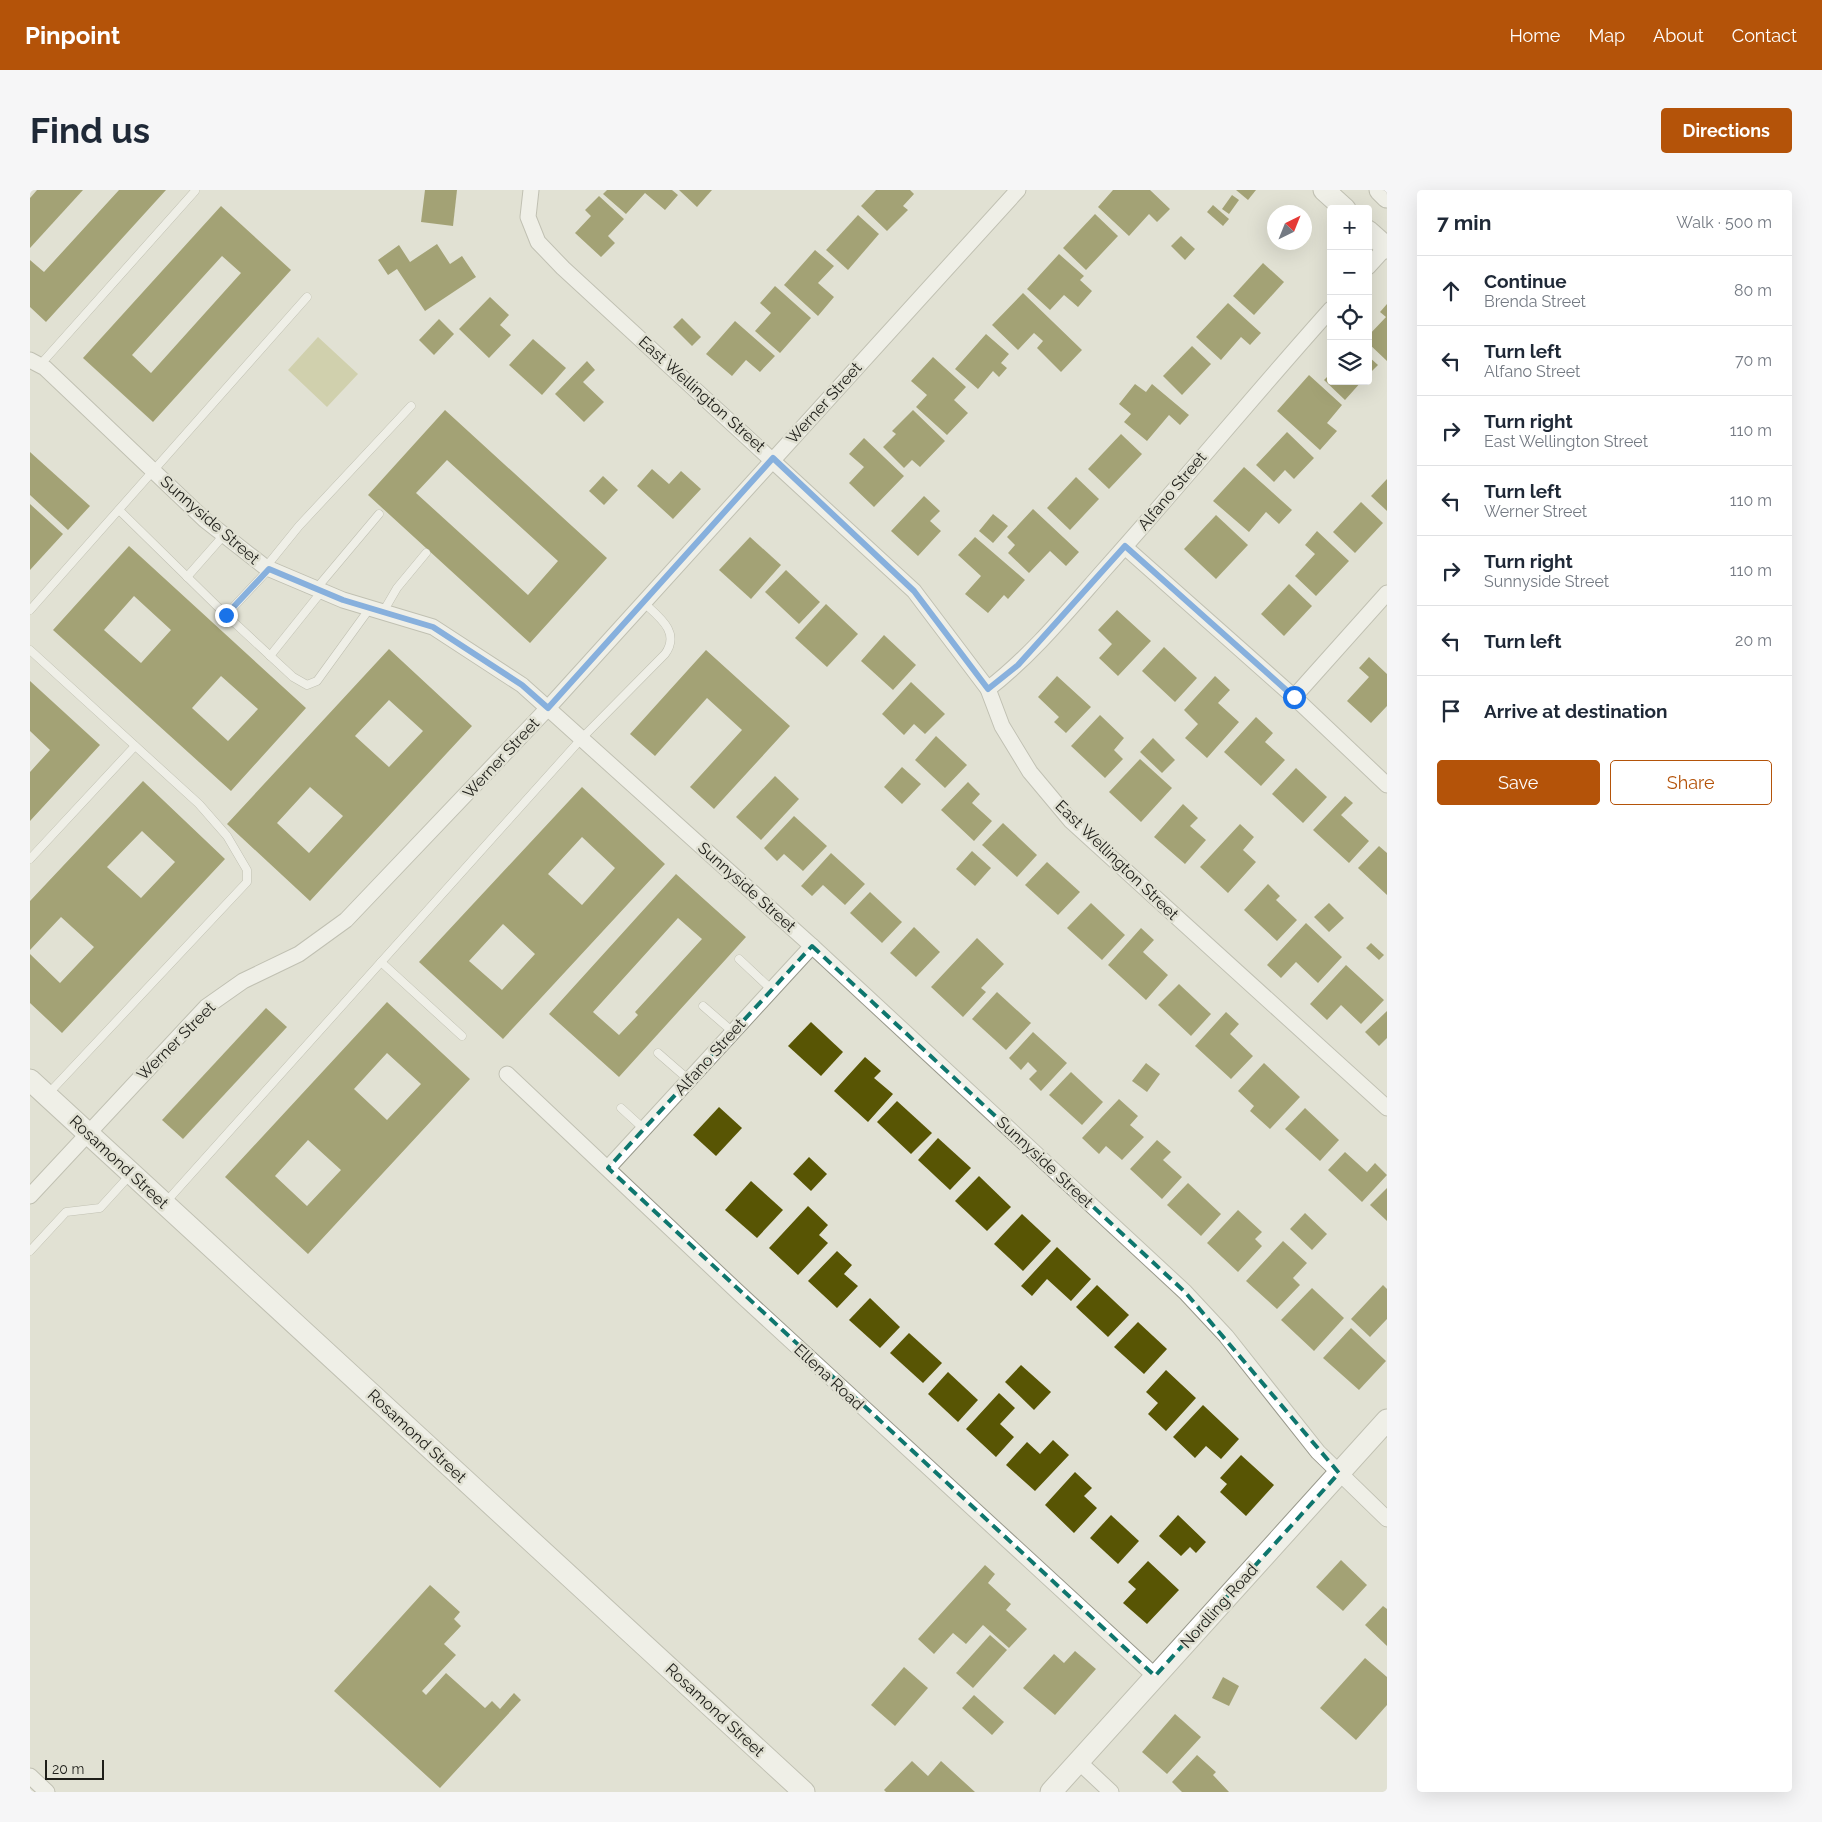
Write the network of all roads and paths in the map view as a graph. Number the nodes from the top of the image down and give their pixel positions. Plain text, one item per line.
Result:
1 (531, 190) edge
2 (1018, 190) edge
3 (1324, 190) edge
4 (1380, 190) edge
5 (195, 191) edge
6 (1387, 197) edge
7 (1340, 205) edge
8 (1372, 234) edge
9 (1387, 247) edge
10 (1372, 263) edge
11 (307, 297) dead end
12 (1327, 313) edge
13 (35, 363) edge
14 (412, 406) dead end
15 (773, 458) junction
16 (154, 472) junction
17 (119, 510) junction
18 (379, 514) dead end
19 (224, 535) junction
20 (1125, 546) junction
21 (426, 553) dead end
22 (267, 568) junction
23 (187, 577) junction
24 (319, 590) junction
25 (1387, 593) edge
26 (643, 602) junction
27 (30, 610) edge
28 (377, 610) junction
29 (226, 615) junction
30 (30, 650) edge
31 (270, 656) junction
32 (988, 689) junction
33 (1294, 697) junction
34 (548, 708) junction
35 (582, 738) junction
36 (135, 746) junction
37 (1387, 784) edge
38 (30, 859) edge
39 (812, 946) junction
40 (739, 959) dead end
41 (382, 962) junction
42 (772, 990) junction
43 (703, 1006) dead end
44 (733, 1032) junction
45 (462, 1036) dead end
46 (658, 1053) dead end
47 (507, 1074) dead end
48 (30, 1080) edge
49 (688, 1080) junction
50 (47, 1096) junction
51 (621, 1108) dead end
52 (1387, 1108) edge
53 (644, 1129) junction
54 (88, 1133) junction
55 (608, 1168) junction
56 (132, 1173) junction
57 (30, 1196) edge
58 (164, 1203) junction
59 (30, 1251) edge
60 (1387, 1420) edge
61 (1339, 1473) junction
62 (1387, 1519) edge
63 (1155, 1676) junction
64 (1079, 1762) junction
65 (30, 1776) edge
66 (47, 1792) edge
67 (804, 1792) edge
68 (1052, 1792) edge
69 (1111, 1792) edge

1 - 15 street, East Wellington Street
2 - 15 street, Werner Street
3 - 7 street
4 - 6 street
5 - 13 lane
8 - 9 street
9 - 10 street
11 - 16 lane
12 - 20 street, Alfano Street
13 - 16 street, Sunnyside Street
14 - 22 lane
15 - 26 street, Werner Street
15 - 32 street, East Wellington Street
16 - 17 lane
16 - 19 street, Sunnyside Street
17 - 23 lane
17 - 27 lane
18 - 24 lane
19 - 22 street, Sunnyside Street
19 - 23 lane
20 - 32 street, Alfano Street
20 - 33 street
21 - 28 lane
22 - 24 street, Sunnyside Street
22 - 29 lane
23 - 29 lane
24 - 28 street, Sunnyside Street
24 - 31 lane
25 - 33 street
26 - 34 street, Werner Street
26 - 35 lane
28 - 31 lane
28 - 34 street, Sunnyside Street
29 - 31 lane
30 - 36 lane
32 - 52 street, East Wellington Street
33 - 37 street
34 - 35 street, Sunnyside Street
34 - 54 street, Werner Street
35 - 39 street, Sunnyside Street
35 - 41 lane
36 - 38 lane
36 - 50 lane
39 - 42 street, Alfano Street
39 - 61 street, Sunnyside Street
40 - 42 lane
41 - 45 lane
41 - 58 lane
42 - 44 street, Alfano Street
43 - 44 lane
44 - 49 street, Alfano Street
46 - 49 lane
47 - 55 street, Ellena Road
48 - 50 street, Rosamond Street
49 - 53 street, Alfano Street
50 - 54 street, Rosamond Street
51 - 53 lane
53 - 55 street, Alfano Street
54 - 56 street, Rosamond Street
54 - 57 street, Werner Street
55 - 63 street, Ellena Road
56 - 58 street, Rosamond Street
56 - 59 lane
58 - 67 street, Rosamond Street
60 - 61 street, Nordling Road
61 - 62 street, Sunnyside Street
61 - 63 street, Nordling Road
63 - 64 street, Nordling Road
64 - 68 street, Nordling Road
64 - 69 street
65 - 66 street

